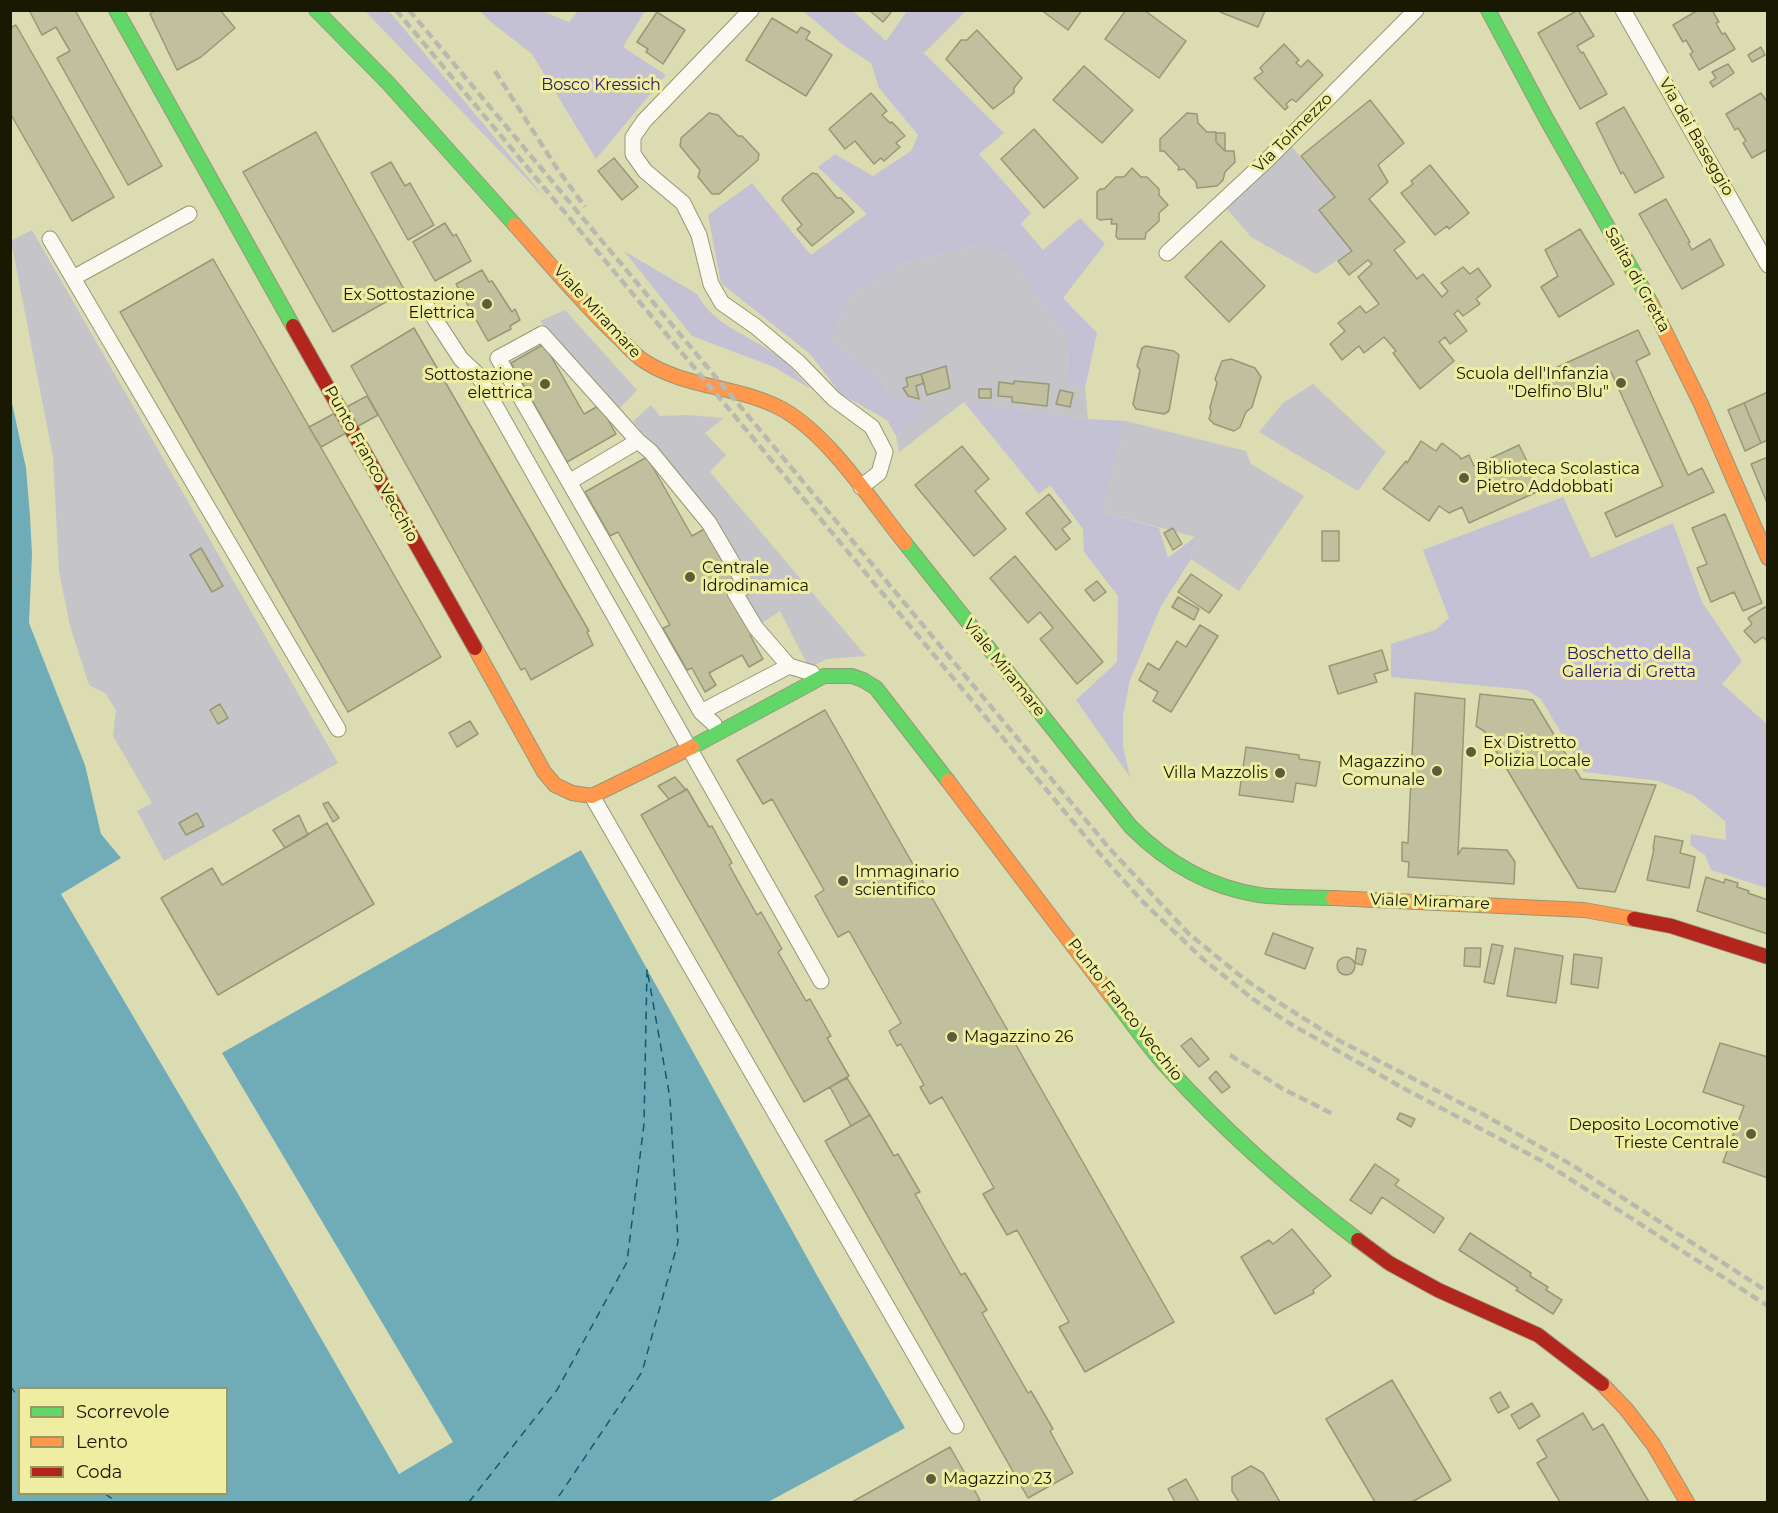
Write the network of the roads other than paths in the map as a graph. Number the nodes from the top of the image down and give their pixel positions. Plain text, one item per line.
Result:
1 (309, 10) edge
2 (316, 10) edge
3 (322, 10) edge
4 (751, 10) edge
5 (1416, 10) edge
6 (1488, 10) edge
7 (1623, 10) edge
8 (117, 11) edge
9 (389, 84) junction
10 (189, 214) dead end
11 (50, 239) dead end
12 (1167, 253) dead end
13 (1767, 265) edge
14 (73, 278) junction
15 (427, 307) dead end
16 (638, 441) junction
17 (569, 482) junction
18 (861, 488) junction
19 (1767, 558) edge
20 (789, 666) junction
21 (812, 673) dead end
22 (701, 712) junction
23 (714, 724) dead end
24 (338, 729) dead end
25 (690, 748) junction
26 (592, 796) junction
27 (1767, 957) edge
28 (821, 981) dead end
29 (956, 1426) dead end
30 (1687, 1503) edge

1 - 9 main road, Viale Miramare
2 - 9 main road, Viale Miramare
3 - 9 main road
4 - 18 street
5 - 12 street, Via Tolmezzo
6 - 19 main road, Salita di Gretta
7 - 13 street, Via dei Baseggio
8 - 26 main road, Punto Franco Vecchio
9 - 18 main road, Viale Miramare
10 - 14 street
11 - 14 street
14 - 24 street
15 - 25 street
16 - 17 street
16 - 17 street
16 - 20 street
17 - 22 street
18 - 27 main road, Viale Miramare
20 - 21 street
20 - 22 street
22 - 23 street
25 - 26 main road, Punto Franco Vecchio
25 - 28 street
25 - 30 main road, Punto Franco Vecchio
26 - 29 street

